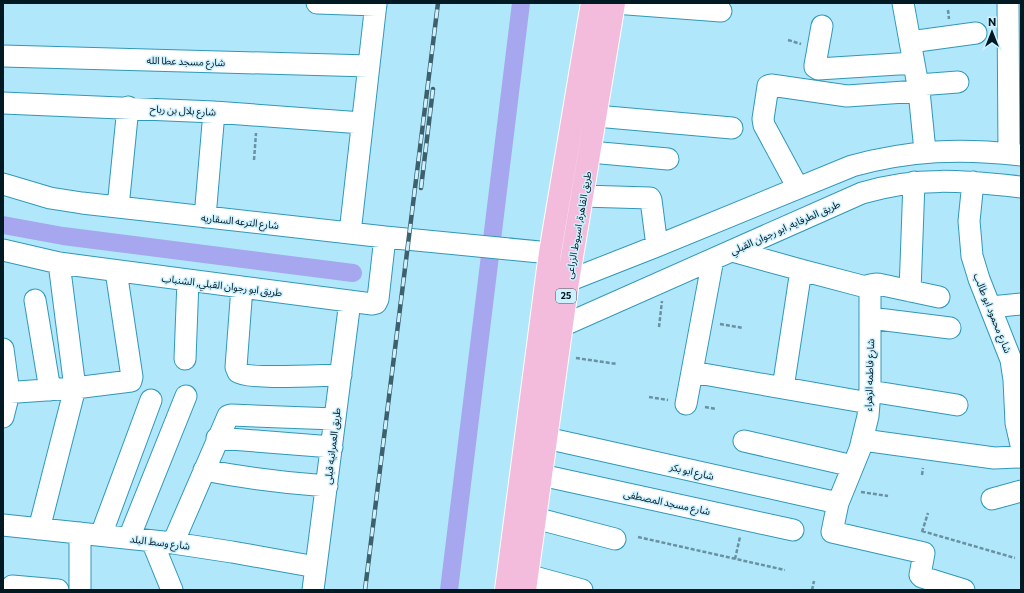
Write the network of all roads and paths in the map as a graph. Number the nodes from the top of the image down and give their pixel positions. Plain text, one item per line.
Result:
1 (317, 3) edge
2 (592, 3) edge
3 (614, 3) edge
4 (903, 3) edge
5 (1008, 3) edge
6 (376, 4) edge
7 (721, 11) dead end
8 (822, 26) dead end
9 (976, 34) dead end
10 (910, 42) junction
11 (3, 56) edge
12 (914, 63) junction
13 (369, 66) junction
14 (958, 82) dead end
15 (918, 88) junction
16 (3, 103) edge
17 (128, 107) junction
18 (214, 112) junction
19 (258, 115) junction
20 (596, 116) junction
21 (362, 123) junction
22 (732, 128) dead end
23 (590, 152) junction
24 (925, 152) junction
25 (1015, 154) edge
26 (668, 158) dead end
27 (254, 160) dead end
28 (852, 166) junction
29 (914, 182) junction
30 (973, 182) junction
31 (3, 184) edge
32 (1021, 187) edge
33 (798, 188) junction
34 (862, 193) junction
35 (582, 196) junction
36 (118, 207) junction
37 (205, 217) junction
38 (350, 233) junction
39 (385, 237) junction
40 (657, 246) junction
41 (3, 250) edge
42 (732, 251) junction
43 (550, 253) junction
44 (713, 259) junction
45 (59, 263) junction
46 (801, 270) junction
47 (116, 271) junction
48 (188, 280) junction
49 (568, 281) junction
50 (870, 285) junction
51 (242, 288) junction
52 (910, 291) junction
53 (939, 297) dead end
54 (35, 300) dead end
55 (350, 301) junction
56 (1021, 304) edge
57 (991, 307) junction
58 (870, 318) junction
59 (702, 320) junction
60 (562, 326) junction
61 (743, 328) dead end
62 (950, 328) dead end
63 (3, 349) edge
64 (558, 355) junction
65 (185, 359) dead end
66 (617, 364) dead end
67 (692, 372) junction
68 (341, 375) junction
69 (75, 388) junction
70 (783, 388) junction
71 (50, 390) junction
72 (6, 393) edge
73 (186, 396) dead end
74 (870, 397) junction
75 (151, 400) dead end
76 (686, 404) dead end
77 (957, 405) dead end
78 (3, 417) edge
79 (335, 419) junction
80 (217, 438) junction
81 (546, 438) junction
82 (863, 440) junction
83 (744, 441) dead end
84 (1021, 445) edge
85 (332, 447) junction
86 (1021, 457) edge
87 (853, 466) junction
88 (204, 470) junction
89 (541, 475) junction
90 (327, 486) junction
91 (1021, 491) edge
92 (840, 496) junction
93 (888, 496) dead end
94 (992, 499) dead end
95 (535, 518) junction
96 (3, 525) edge
97 (39, 529) junction
98 (793, 530) dead end
99 (922, 531) dead end
100 (80, 533) junction
101 (101, 535) junction
102 (638, 537) dead end
103 (129, 538) junction
104 (615, 539) dead end
105 (152, 541) junction
106 (173, 544) junction
107 (1015, 558) dead end
108 (316, 567) junction
109 (785, 570) dead end
110 (814, 581) dead end
111 (526, 582) edge
112 (12, 586) dead end
113 (58, 590) edge
114 (80, 590) edge
115 (172, 590) edge
116 (313, 590) edge
117 (506, 590) edge
118 (582, 590) edge
119 (812, 590) edge
120 (964, 590) edge

1 - 6 street
2 - 43 highway, 25
3 - 7 street
3 - 20 highway, طريق القاهرة, اسيوط الزراعى / 25
4 - 10 street
5 - 25 street
6 - 13 street
8 - 12 street
9 - 10 street
10 - 12 street
11 - 13 street, شارع مسجد عطا الله
12 - 15 street
13 - 21 street
14 - 15 street
15 - 24 street
15 - 33 street
16 - 17 street, شارع بلال بن رباح
17 - 18 street, شارع بلال بن رباح
17 - 36 street
18 - 19 street, شارع بلال بن رباح
18 - 37 street
19 - 21 street, شارع بلال بن رباح
19 - 27 path
20 - 22 street
20 - 23 highway, طريق القاهرة, اسيوط الزراعى / 25
21 - 38 street
23 - 26 street
23 - 35 highway, طريق القاهرة, اسيوط الزراعى / 25
24 - 25 street
24 - 28 street
28 - 33 street
28 - 34 street
29 - 30 street, طريق الطرفايه, ابو رجوان القبلي
29 - 34 street, طريق الطرفايه, ابو رجوان القبلي
29 - 52 street
30 - 32 street, طريق الطرفايه, ابو رجوان القبلي
30 - 57 street, شارع محمود ابو طالب
31 - 36 street, شارع الترعه السقاريه
33 - 40 street
34 - 42 street, طريق الطرفايه, ابو رجوان القبلي
35 - 40 street
35 - 49 highway, طريق القاهرة, اسيوط الزراعى / 25
36 - 37 street, شارع الترعه السقاريه
37 - 38 street, شارع الترعه السقاريه
38 - 39 street, شارع الترعه السقاريه
39 - 43 street, شارع الترعه السقاريه
39 - 55 street, طريق ابو رجوان القبلي, الشنباب
40 - 49 street
41 - 45 street, طريق ابو رجوان القبلي, الشنباب
42 - 44 street, طريق الطرفايه, ابو رجوان القبلي
42 - 46 street
43 - 117 highway, 25
44 - 59 street
44 - 60 street, طريق الطرفايه, ابو رجوان القبلي
45 - 47 street, طريق ابو رجوان القبلي, الشنباب
45 - 69 street
46 - 50 street
46 - 70 street
47 - 48 street, طريق ابو رجوان القبلي, الشنباب
47 - 69 street
48 - 51 street, طريق ابو رجوان القبلي, الشنباب
48 - 65 street
49 - 60 highway, طريق القاهرة, اسيوط الزراعى / 25
50 - 52 street
50 - 58 street, شارع فاطمه الزهراء
51 - 55 street, طريق ابو رجوان القبلي, الشنباب
51 - 68 street
52 - 53 street
54 - 71 street
55 - 68 street, طريق العمرانيه قبلى
56 - 57 street
57 - 84 street, شارع محمود ابو طالب
58 - 62 street
58 - 74 street, شارع فاطمه الزهراء
59 - 61 path
59 - 67 street
60 - 64 highway, طريق القاهرة, اسيوط الزراعى / 25
63 - 72 street
64 - 66 path
64 - 81 highway, طريق القاهرة, اسيوط الزراعى / 25
67 - 70 street
67 - 76 street
68 - 79 street, طريق العمرانيه قبلى
69 - 71 street
69 - 97 street
70 - 74 street
71 - 72 street
72 - 78 street
73 - 103 street
74 - 77 street
74 - 82 street, شارع فاطمه الزهراء
75 - 101 street
79 - 80 street
79 - 85 street, طريق العمرانيه قبلى
80 - 85 street
80 - 88 street
81 - 89 highway, طريق القاهرة, اسيوط الزراعى / 25
81 - 92 street, شارع ابو بكر
82 - 86 street
82 - 87 street, شارع فاطمه الزهراء
83 - 87 street
85 - 90 street, طريق العمرانيه قبلى
87 - 92 street, شارع فاطمه الزهراء
88 - 90 street
88 - 106 street
89 - 95 highway, طريق القاهرة, اسيوط الزراعى / 25
89 - 98 street, شارع مسجد المصطفى
90 - 108 street, طريق العمرانيه قبلى
91 - 94 street
92 - 93 path
92 - 120 street, شارع فاطمه الزهراء
95 - 104 street
95 - 111 highway, طريق القاهرة, اسيوط الزراعى / 25
96 - 97 street, شارع وسط البلد
97 - 100 street, شارع وسط البلد
99 - 107 path
100 - 101 street, شارع وسط البلد
100 - 114 street
101 - 103 street, شارع وسط البلد
102 - 109 path
103 - 105 street, شارع وسط البلد
105 - 106 street, شارع وسط البلد
105 - 115 street
106 - 108 street, شارع وسط البلد
108 - 116 street, طريق العمرانيه قبلى
110 - 119 path
111 - 118 street
112 - 113 street

